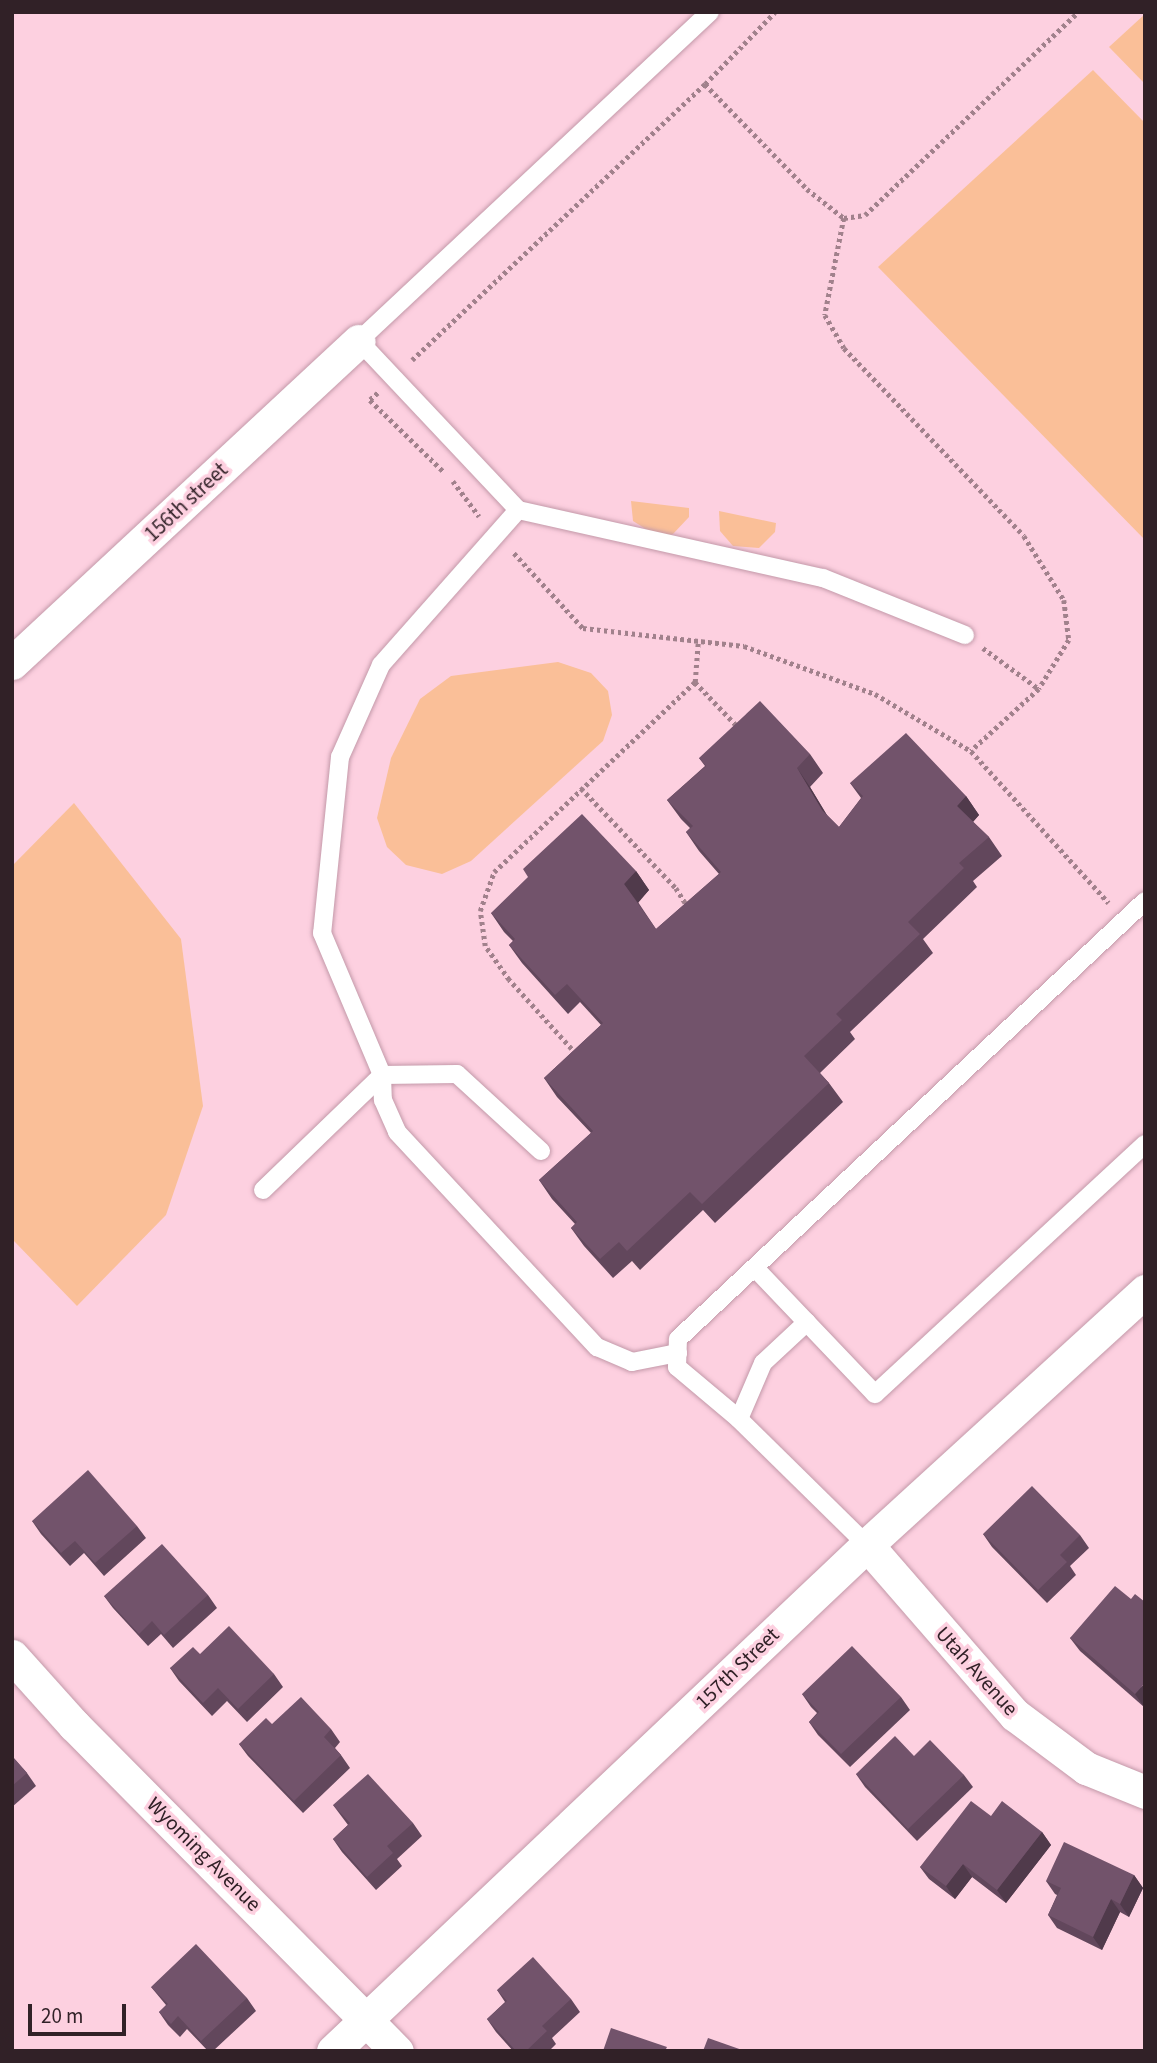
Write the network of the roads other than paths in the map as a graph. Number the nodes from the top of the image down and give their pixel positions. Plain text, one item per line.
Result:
1 (710, 12) edge
2 (359, 341) junction
3 (518, 510) junction
4 (965, 635) road end
5 (12, 663) edge
6 (1145, 901) edge
7 (382, 1074) junction
8 (1145, 1144) edge
9 (541, 1151) dead end
10 (262, 1190) dead end
11 (755, 1268) junction
12 (1145, 1291) edge
13 (807, 1322) junction
14 (678, 1353) junction
15 (739, 1419) junction
16 (866, 1545) junction
17 (12, 1656) edge
18 (1145, 1792) edge
19 (368, 2019) junction
20 (333, 2051) edge
21 (397, 2051) edge

1 - 2 lane
2 - 3 lane
2 - 5 street, 156th street
3 - 4 lane
3 - 7 lane
6 - 11 lane
7 - 9 lane
7 - 10 lane
7 - 14 lane
8 - 13 lane
11 - 13 lane
11 - 14 lane
12 - 16 street, 157th Street
13 - 15 lane
14 - 15 lane
15 - 16 lane
16 - 18 street, Utah Avenue
16 - 19 street, 157th Street
17 - 19 street, Wyoming Avenue
19 - 20 street, 157th Street
19 - 21 street, Wyoming Avenue

